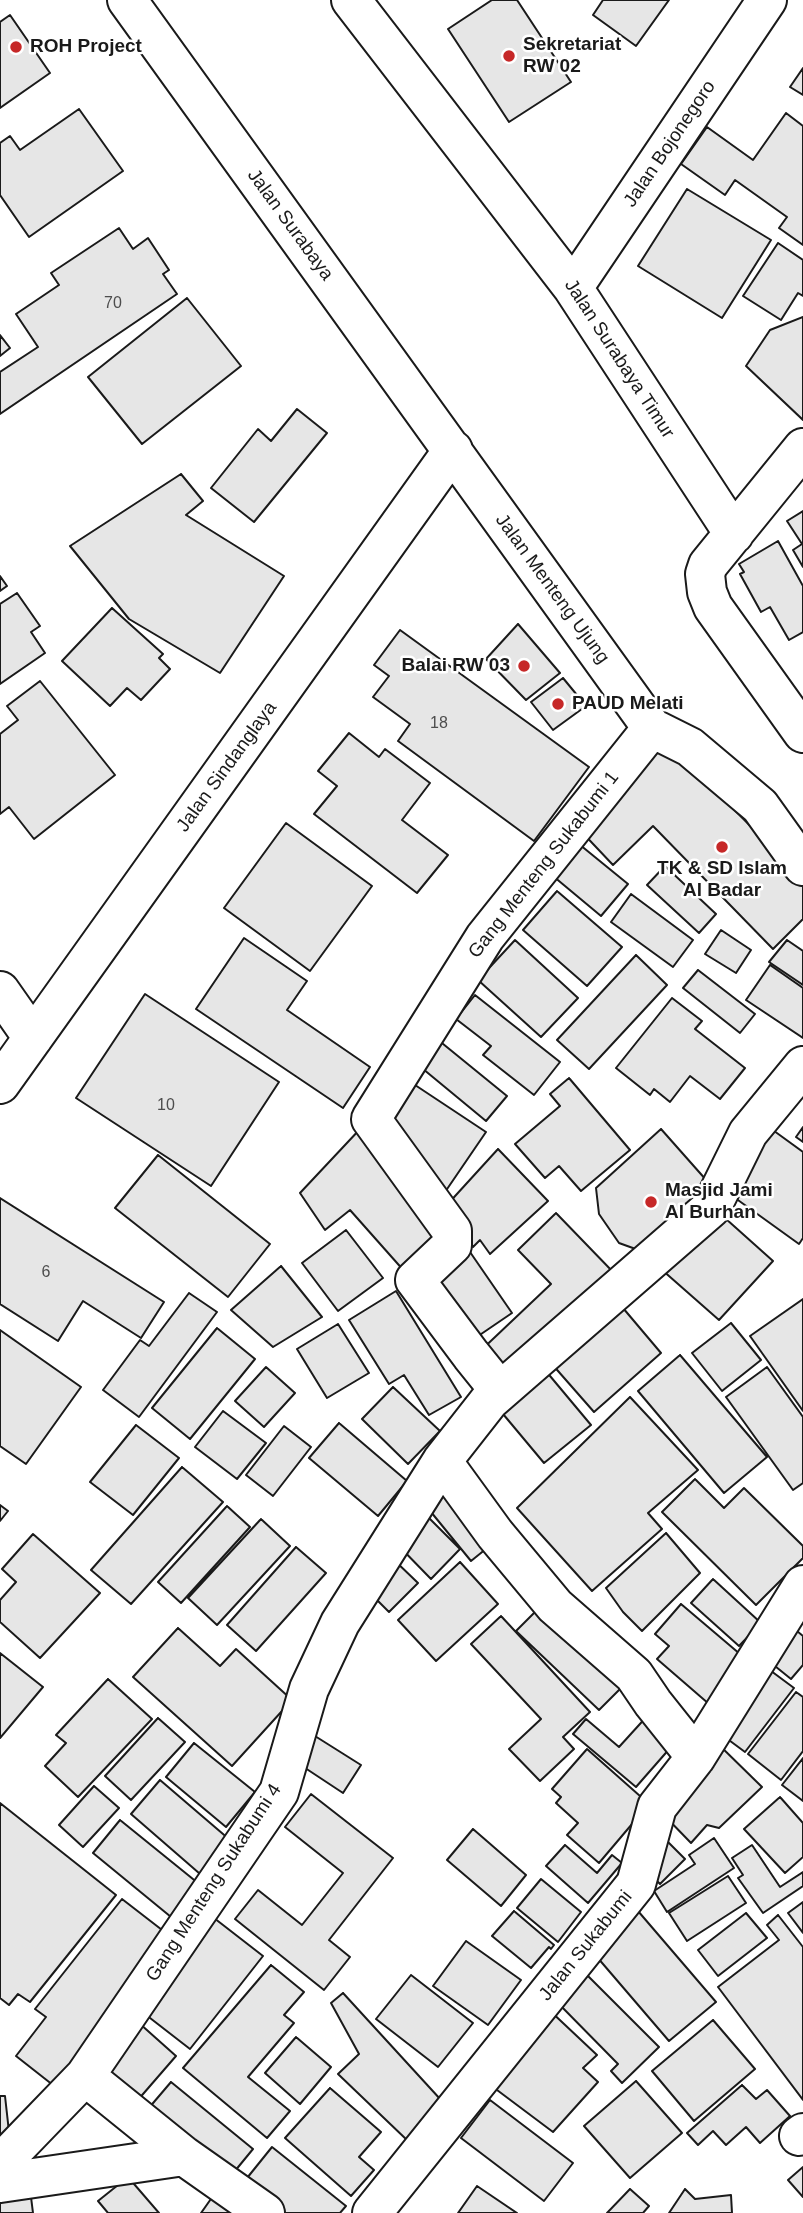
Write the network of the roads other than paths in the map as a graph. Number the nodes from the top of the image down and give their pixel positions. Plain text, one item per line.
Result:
1 (127, 0) edge
2 (351, 0) edge
3 (767, 0) edge
4 (573, 288) junction
5 (803, 448) edge
6 (453, 450) junction
7 (734, 534) junction
8 (652, 728) junction
9 (803, 733) edge
10 (803, 866) edge
11 (0, 990) edge
12 (33, 1038) junction
13 (803, 1066) edge
14 (0, 1084) edge
15 (500, 1391) junction
16 (442, 1461) junction
17 (803, 1585) edge
18 (696, 1757) junction
19 (85, 2076) junction
20 (184, 2156) junction
21 (0, 2164) edge
22 (0, 2183) edge
23 (265, 2213) edge
24 (372, 2213) edge

1 - 6 street, Jalan Surabaya
2 - 4 street, Jalan Surabaya Timur
3 - 4 street, Jalan Bojonegoro
4 - 7 street, Jalan Surabaya Timur
5 - 7 street
6 - 8 street, Jalan Menteng Ujung
6 - 12 street, Jalan Sindanglaya
7 - 9 street
8 - 10 street
8 - 15 street, Gang Menteng Sukabumi 1
11 - 12 street
12 - 14 street, Jalan Sindanglaya
13 - 15 street, Gang Menteng Sukabumi 4
15 - 16 street, Gang Menteng Sukabumi 4
16 - 18 street
16 - 19 street, Gang Menteng Sukabumi 4
17 - 18 street, Jalan Sukabumi
18 - 24 street, Jalan Sukabumi
19 - 20 street
19 - 21 street, Gang Menteng Sukabumi 4
20 - 22 street
20 - 23 street

